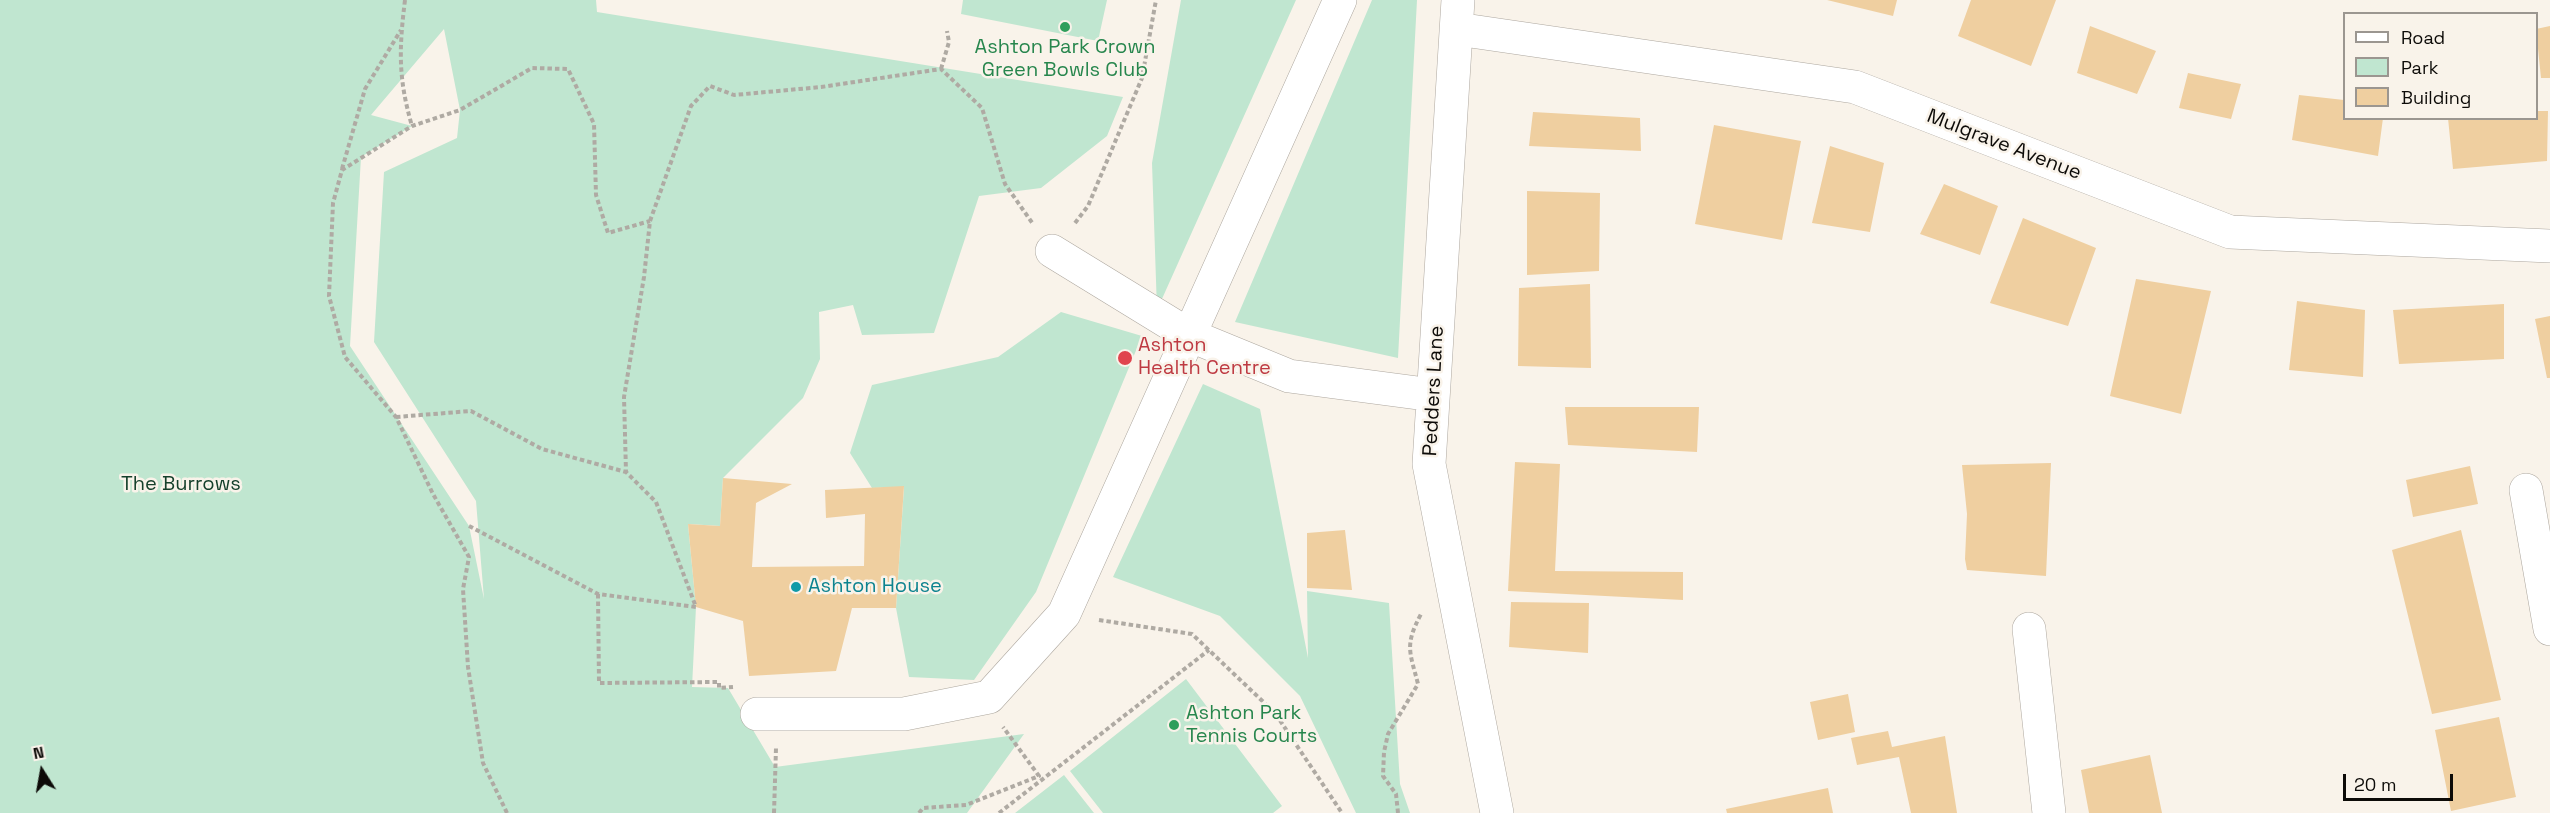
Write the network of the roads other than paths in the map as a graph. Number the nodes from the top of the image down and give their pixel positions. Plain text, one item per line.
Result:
1 (1340, 0) edge
2 (1458, 14) edge
3 (2550, 246) edge
4 (1052, 251) road end
5 (1190, 335) junction
6 (1433, 395) junction
7 (2526, 490) dead end
8 (2029, 629) dead end
9 (2550, 629) edge
10 (767, 714) road end
11 (1497, 813) edge
12 (2049, 813) edge

1 - 5 street
2 - 3 street, Mulgrave Avenue
2 - 6 street, Pedders Lane
4 - 5 street
5 - 6 street
5 - 10 street
6 - 11 street, Pedders Lane
7 - 9 street
8 - 12 street

